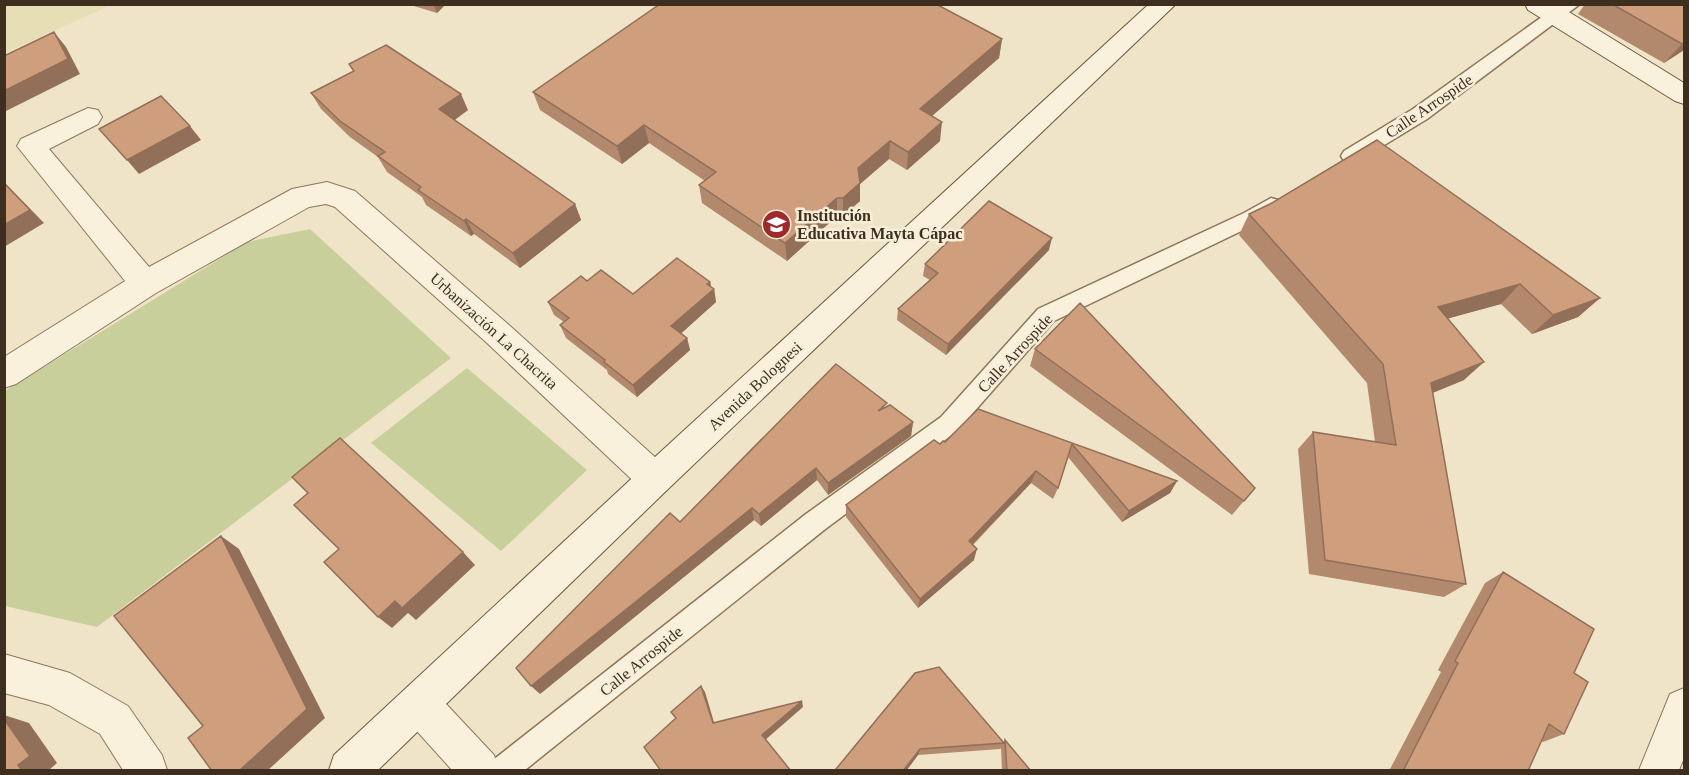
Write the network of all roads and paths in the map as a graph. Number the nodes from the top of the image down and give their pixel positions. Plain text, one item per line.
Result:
1 (1164, 4) edge
2 (1555, 9) edge
3 (1684, 95) edge
4 (88, 117) dead end
5 (1330, 169) edge
6 (1290, 193) edge
7 (145, 284) junction
8 (4, 374) edge
9 (655, 479) junction
10 (4, 673) edge
11 (419, 704) junction
12 (1684, 708) edge
13 (147, 771) edge
14 (349, 771) edge
15 (479, 771) edge
16 (503, 771) edge
17 (1659, 771) edge

1 - 9 street, Avenida Bolognesi
2 - 3 street
2 - 5 lane, Calle Arrospide
4 - 7 street
6 - 16 lane, Calle Arrospide
7 - 8 street
7 - 9 street, Urbanización La Chacrita
9 - 11 street, Avenida Bolognesi
10 - 13 street
11 - 14 street, Avenida Bolognesi
11 - 15 street
12 - 17 street

